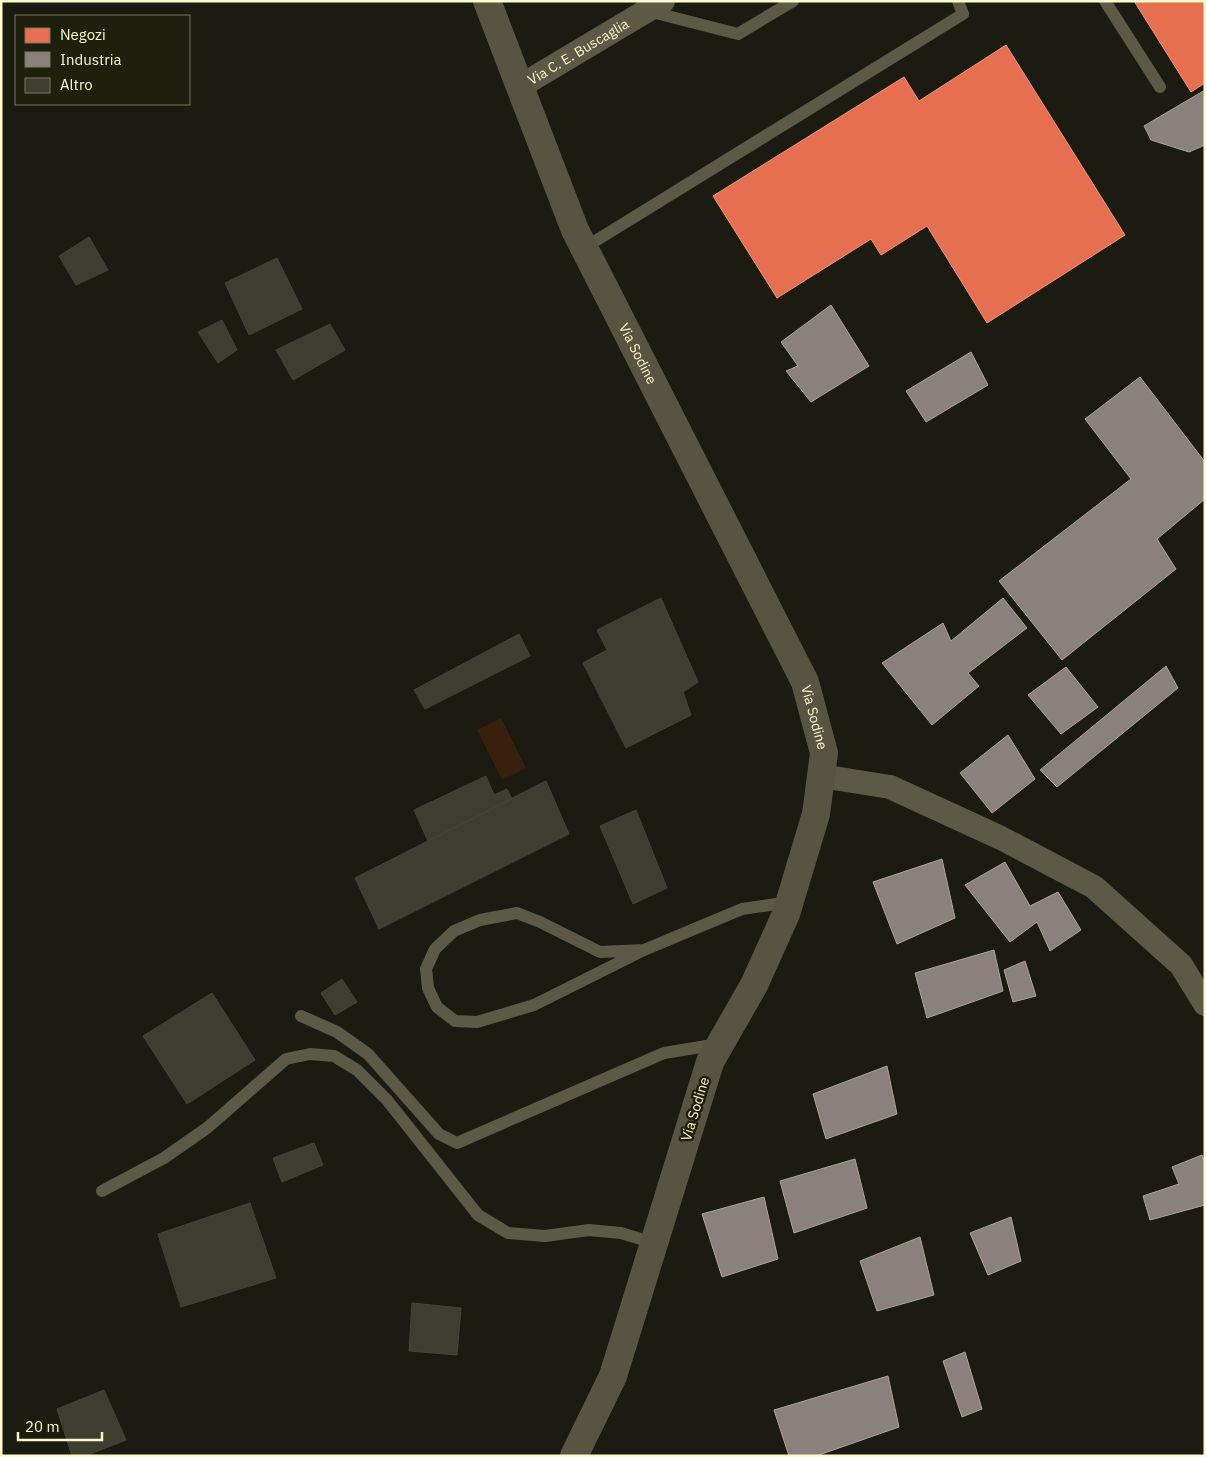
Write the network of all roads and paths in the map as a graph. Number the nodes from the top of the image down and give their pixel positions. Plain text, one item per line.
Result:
1 (487, 1) edge
2 (794, 1) edge
3 (958, 1) edge
4 (1105, 1) edge
5 (656, 6) edge
6 (519, 87) junction
7 (1160, 87) dead end
8 (584, 248) junction
9 (821, 776) junction
10 (790, 902) junction
11 (644, 950) junction
12 (1205, 1004) edge
13 (301, 1016) dead end
14 (720, 1044) junction
15 (102, 1191) dead end
16 (654, 1243) junction
17 (574, 1456) edge

1 - 6 street, Via Sodine
2 - 5 lane
3 - 8 lane
4 - 7 lane
5 - 6 street, Via C. E. Buscaglia
6 - 8 street, Via Sodine
8 - 9 street, Via Sodine
9 - 10 street, Via Sodine
9 - 12 street
10 - 11 lane
10 - 14 street, Via Sodine
11 - 11 lane
13 - 14 lane
14 - 16 street, Via Sodine
15 - 16 lane
16 - 17 street, Via Sodine

